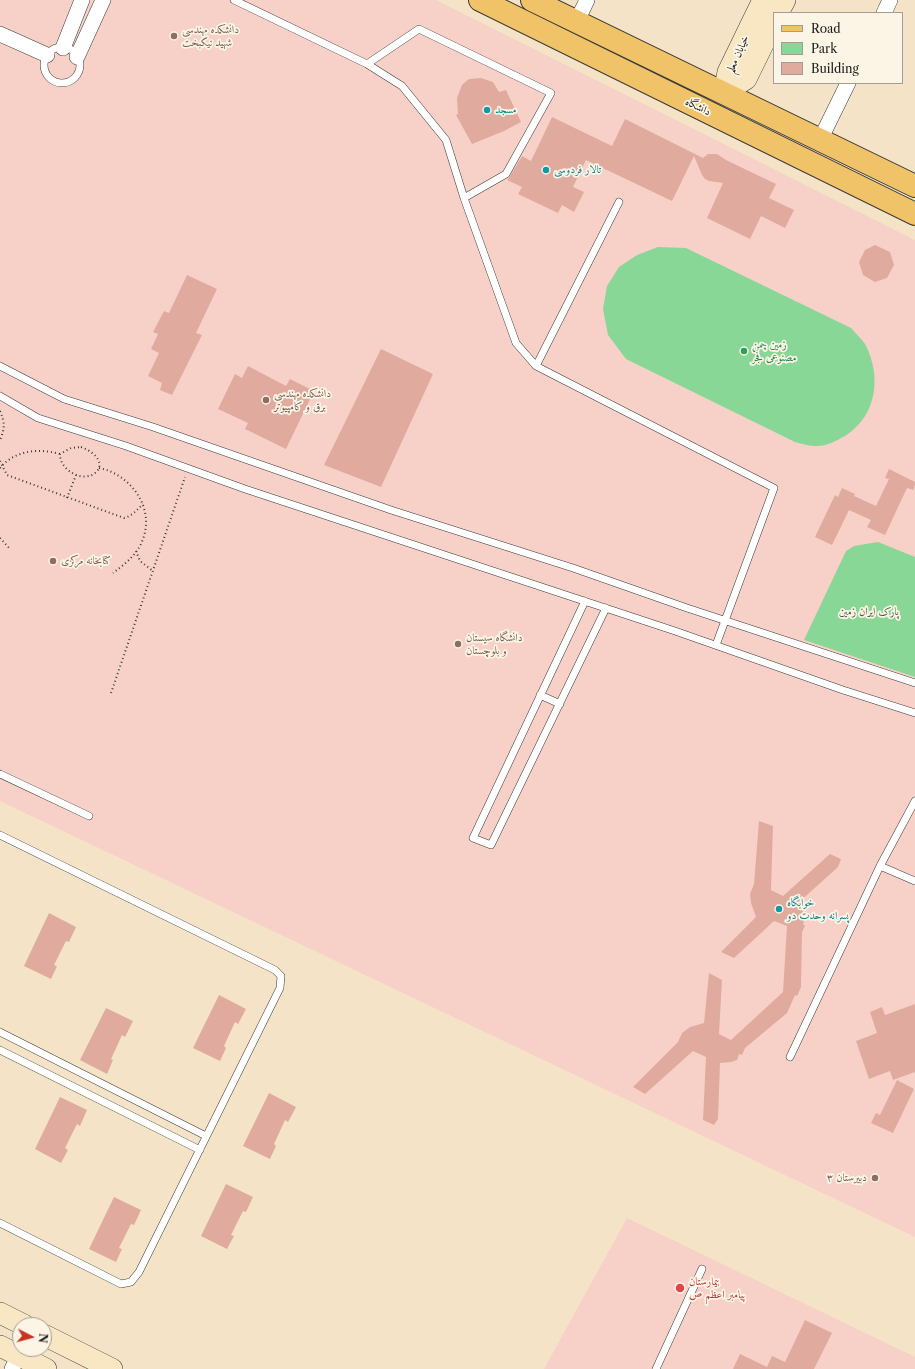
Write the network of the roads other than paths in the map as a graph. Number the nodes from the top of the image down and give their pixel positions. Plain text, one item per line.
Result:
1 (82, 0) edge
2 (104, 0) edge
3 (234, 0) edge
4 (480, 0) edge
5 (532, 0) edge
6 (587, 0) edge
7 (763, 0) edge
8 (785, 0) edge
9 (890, 0) edge
10 (779, 12) edge
11 (884, 12) edge
12 (577, 22) junction
13 (773, 24) edge
14 (0, 34) edge
15 (63, 48) junction
16 (47, 55) junction
17 (77, 57) junction
18 (367, 64) junction
19 (848, 84) edge
20 (724, 93) junction
21 (714, 115) junction
22 (820, 140) junction
23 (915, 186) edge
24 (464, 198) junction
25 (619, 202) dead end
26 (915, 214) edge
27 (0, 366) edge
28 (536, 366) junction
29 (0, 396) edge
30 (585, 601) junction
31 (606, 608) junction
32 (725, 620) junction
33 (716, 645) junction
34 (915, 683) edge
35 (540, 695) junction
36 (560, 704) junction
37 (915, 713) edge
38 (0, 774) edge
39 (915, 801) edge
40 (89, 816) dead end
41 (0, 835) edge
42 (880, 866) junction
43 (915, 881) edge
44 (0, 1032) edge
45 (0, 1050) edge
46 (790, 1058) dead end
47 (206, 1136) junction
48 (200, 1150) junction
49 (0, 1223) edge
50 (702, 1269) dead end
51 (0, 1313) edge
52 (12, 1319) edge
53 (52, 1339) edge
54 (0, 1346) edge
55 (15, 1362) edge
56 (46, 1369) edge
57 (112, 1369) edge
58 (656, 1369) edge

1 - 15 street
2 - 17 street
3 - 18 lane
4 - 21 main road, دانشگاه
5 - 12 main road
6 - 12 street
7 - 20 main road, خیابان معلم
8 - 10 main road
9 - 11 street
12 - 20 main road
13 - 20 main road, خیابان معلم
14 - 16 street
15 - 16 lane
15 - 17 lane
16 - 17 lane
18 - 24 lane
18 - 24 lane
19 - 22 street
20 - 21 main road
20 - 22 main road
21 - 26 main road, دانشگاه
22 - 23 main road
24 - 28 lane
25 - 28 lane
27 - 32 lane
28 - 32 lane
29 - 30 lane
30 - 31 lane
30 - 35 lane
31 - 33 lane
31 - 36 lane
32 - 33 lane
32 - 34 lane
33 - 37 lane
35 - 36 lane
35 - 36 lane
38 - 40 lane
39 - 42 lane
41 - 47 lane
42 - 43 lane
42 - 46 lane
44 - 47 lane
45 - 48 lane
47 - 48 lane
48 - 49 lane
50 - 58 lane
51 - 52 main road
53 - 57 main road
54 - 55 main road
55 - 56 main road

